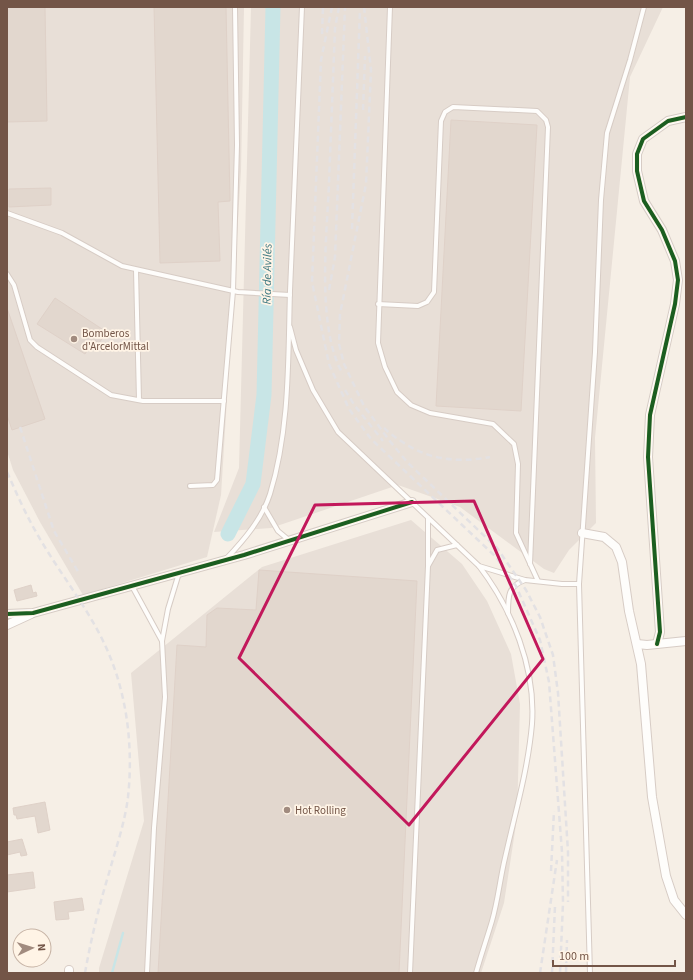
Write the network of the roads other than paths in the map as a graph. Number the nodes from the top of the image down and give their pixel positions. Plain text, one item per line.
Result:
1 (235, 7) edge
2 (302, 7) edge
3 (390, 7) edge
4 (644, 7) edge
5 (686, 117) edge
6 (7, 213) edge
7 (136, 270) junction
8 (7, 274) edge
9 (235, 292) junction
10 (290, 295) junction
11 (378, 304) junction
12 (289, 321) junction
13 (139, 400) junction
14 (224, 401) junction
15 (190, 486) dead end
16 (412, 502) junction
17 (264, 507) junction
18 (428, 518) junction
19 (582, 534) junction
20 (290, 541) junction
21 (457, 545) junction
22 (225, 561) junction
23 (530, 564) junction
24 (428, 566) junction
25 (479, 566) junction
26 (179, 573) junction
27 (525, 580) junction
28 (538, 581) junction
29 (580, 584) junction
30 (132, 586) junction
31 (33, 612) junction
32 (7, 614) edge
33 (508, 615) junction
34 (7, 624) edge
35 (162, 641) junction
36 (686, 641) edge
37 (637, 644) junction
38 (657, 644) junction
39 (686, 915) edge
40 (147, 973) edge
41 (410, 973) edge
42 (476, 973) edge
43 (590, 973) edge

1 - 9 lane
2 - 10 lane
3 - 11 lane
4 - 19 lane
5 - 38 street
6 - 7 lane
7 - 9 lane
7 - 13 lane
8 - 13 lane
9 - 10 lane
9 - 14 lane
10 - 12 lane
11 - 23 lane
11 - 23 lane
12 - 16 lane
12 - 17 lane
13 - 14 lane
14 - 15 lane
16 - 18 lane
16 - 20 street
17 - 20 lane
17 - 22 lane
18 - 21 lane
18 - 24 lane
19 - 29 lane
19 - 37 street
20 - 22 street
21 - 24 lane
21 - 25 lane
22 - 26 street
23 - 28 lane
24 - 41 lane
25 - 27 lane
25 - 33 lane
26 - 30 street
26 - 35 lane
27 - 28 lane
27 - 33 lane
28 - 29 lane
29 - 43 lane
30 - 31 street
30 - 35 lane
31 - 32 street
31 - 34 street
33 - 42 lane
35 - 40 lane
36 - 38 street
37 - 38 street
37 - 39 street

